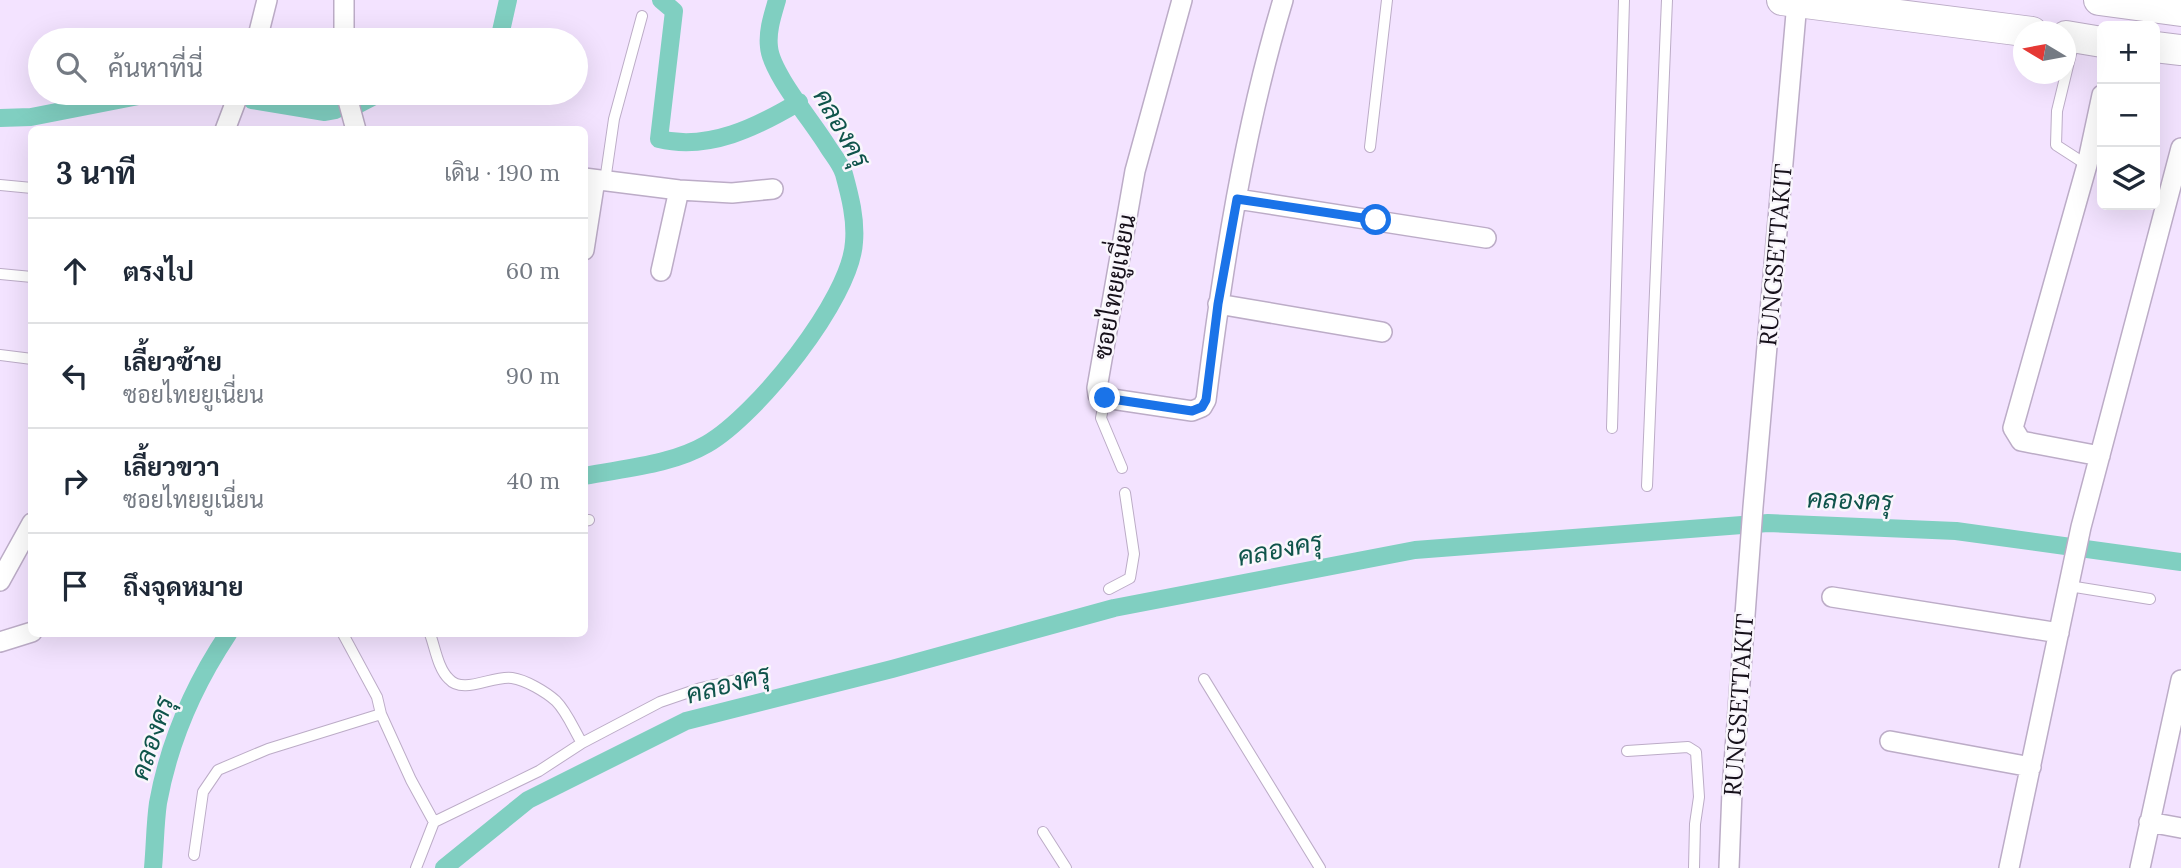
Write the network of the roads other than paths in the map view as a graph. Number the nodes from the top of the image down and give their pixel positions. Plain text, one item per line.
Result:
1 (267, 0) edge
2 (344, 0) edge
3 (1182, 0) edge
4 (1283, 0) edge
5 (1387, 0) edge
6 (1624, 0) edge
7 (1667, 0) edge
8 (2099, 0) edge
9 (1790, 1) edge
10 (2181, 11) edge
11 (642, 16) dead end
12 (260, 28) edge
13 (344, 28) edge
14 (2013, 30) edge
15 (2081, 38) edge
16 (2160, 48) edge
17 (2181, 50) edge
18 (234, 105) edge
19 (349, 105) edge
20 (2097, 118) edge
21 (227, 126) edge
22 (355, 126) edge
23 (1370, 147) dead end
24 (2181, 148) edge
25 (2087, 165) junction
26 (595, 179) edge
27 (0, 185) edge
28 (28, 188) edge
29 (773, 189) dead end
30 (679, 190) junction
31 (1237, 199) junction
32 (588, 224) edge
33 (1486, 238) dead end
34 (661, 271) dead end
35 (0, 274) edge
36 (28, 277) edge
37 (1218, 304) junction
38 (1382, 332) dead end
39 (0, 355) edge
40 (28, 358) edge
41 (1105, 398) junction
42 (1612, 428) dead end
43 (2100, 456) junction
44 (1122, 468) dead end
45 (1647, 486) dead end
46 (1125, 493) dead end
47 (28, 530) edge
48 (0, 581) edge
49 (2069, 584) junction
50 (1109, 589) dead end
51 (1832, 597) dead end
52 (2150, 599) dead end
53 (28, 633) edge
54 (2059, 633) junction
55 (345, 637) edge
56 (431, 637) edge
57 (0, 642) edge
58 (753, 676) dead end
59 (1204, 679) dead end
60 (2181, 680) edge
61 (381, 714) junction
62 (2176, 726) edge
63 (1890, 741) dead end
64 (582, 743) junction
65 (1627, 751) dead end
66 (2031, 767) junction
67 (434, 822) junction
68 (2149, 822) junction
69 (2181, 828) edge
70 (1043, 832) dead end
71 (194, 855) dead end
72 (416, 868) edge
73 (1066, 868) edge
74 (1320, 868) edge
75 (1695, 868) edge
76 (1729, 868) edge
77 (2010, 868) edge
78 (2140, 868) edge

1 - 12 street
2 - 13 street
3 - 41 street, ซอยไทยยูเนี่ยน
4 - 31 street
5 - 23 lane
6 - 42 lane
7 - 45 lane
8 - 10 main road
9 - 14 main road
9 - 76 street, RUNGSETTAKIT
11 - 26 lane
15 - 25 lane
16 - 17 main road
18 - 21 street
19 - 22 street
20 - 25 street
24 - 43 street
25 - 43 street
26 - 30 street
26 - 32 street
27 - 28 lane
29 - 30 street
30 - 34 street
31 - 33 street
31 - 37 street
35 - 36 lane
37 - 38 street
37 - 41 street
39 - 40 lane
41 - 44 lane
43 - 49 street
46 - 50 lane
47 - 48 street
49 - 52 lane
49 - 54 street
51 - 54 street
53 - 57 street
54 - 66 street
55 - 61 lane
56 - 64 lane
58 - 64 lane
59 - 74 lane
60 - 62 street
61 - 67 lane
61 - 71 lane
62 - 68 street
63 - 66 street
64 - 67 lane
65 - 75 lane
66 - 77 street
67 - 72 lane
68 - 69 street
68 - 78 street
70 - 73 lane

